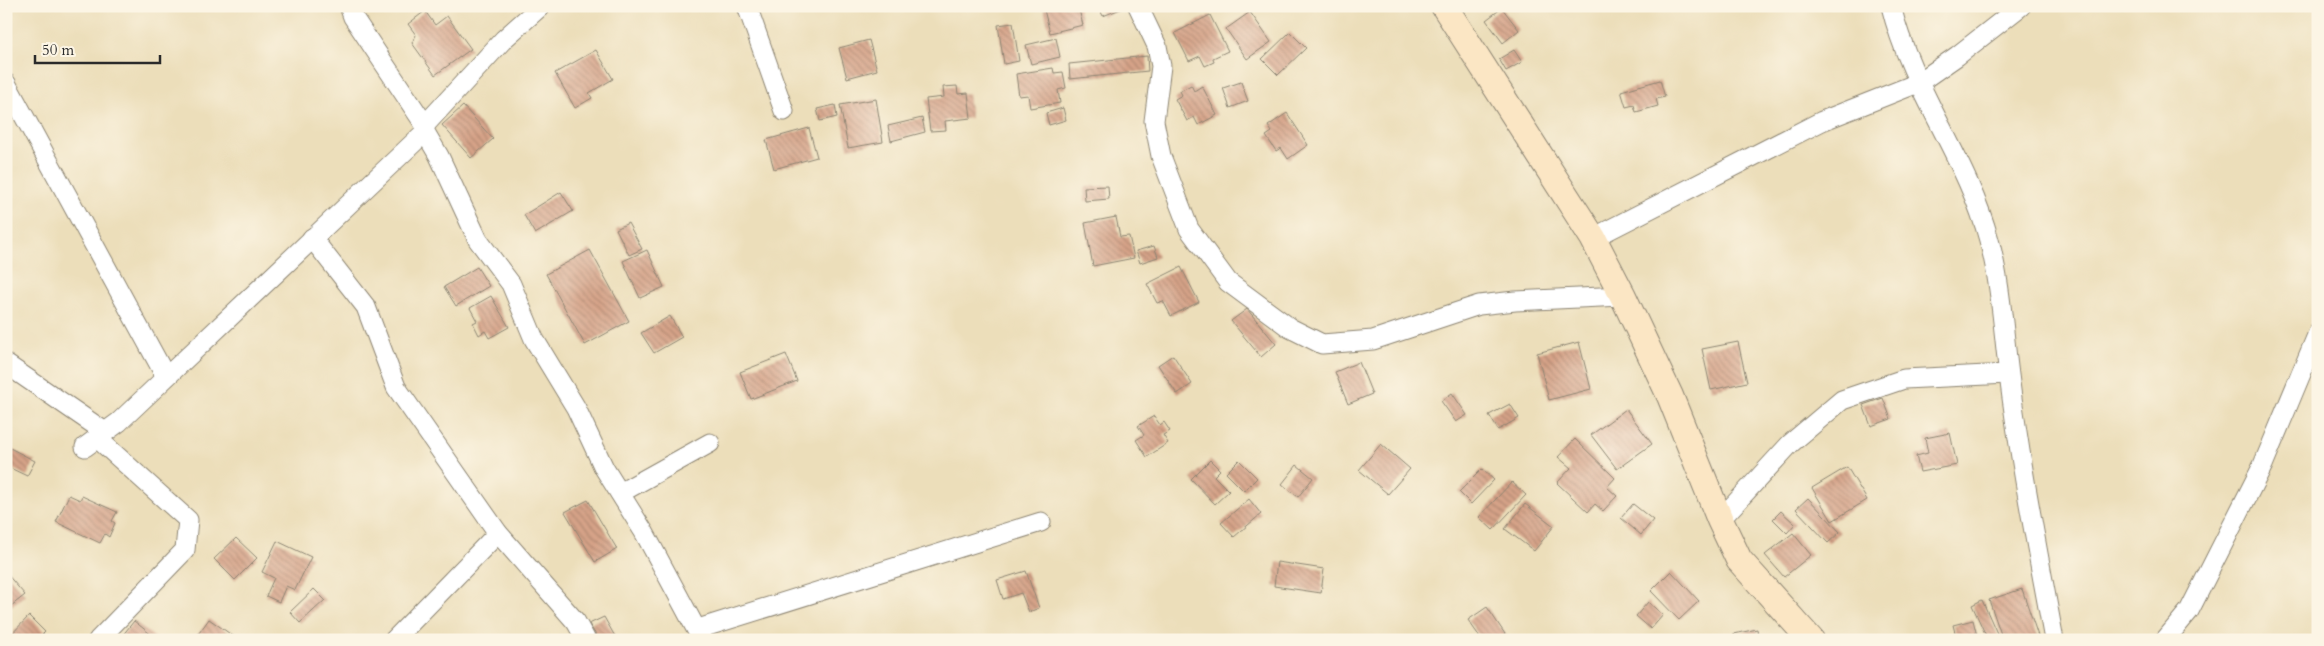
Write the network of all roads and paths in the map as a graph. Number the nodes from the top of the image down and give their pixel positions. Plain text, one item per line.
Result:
1 (348, 6) edge
2 (541, 6) edge
3 (747, 6) edge
4 (1138, 6) edge
5 (1444, 6) edge
6 (1890, 6) edge
7 (2020, 6) edge
8 (1918, 83) junction
9 (6, 84) edge
10 (784, 111) dead end
11 (425, 129) junction
12 (312, 238) junction
13 (1593, 238) junction
14 (1623, 296) junction
15 (2318, 333) edge
16 (6, 364) edge
17 (2008, 374) junction
18 (166, 376) junction
19 (96, 439) junction
20 (710, 443) dead end
21 (620, 492) junction
22 (1720, 520) junction
23 (1041, 522) dead end
24 (498, 533) junction
25 (700, 635) edge
26 (98, 640) edge
27 (394, 640) edge
28 (586, 640) edge
29 (1811, 640) edge
30 (2054, 640) edge
31 (2165, 640) edge

1 - 11 street
2 - 11 street
3 - 10 street
4 - 14 street
5 - 13 street
6 - 8 street
7 - 8 street
8 - 13 street
8 - 17 street
9 - 18 street
11 - 12 street
11 - 21 street
12 - 18 street
12 - 24 street
13 - 14 street
14 - 22 street
15 - 31 street
16 - 19 street
17 - 22 street
17 - 30 street
18 - 19 street
19 - 26 street
20 - 21 street
21 - 25 street
22 - 29 street
23 - 25 street
24 - 27 street
24 - 28 street

